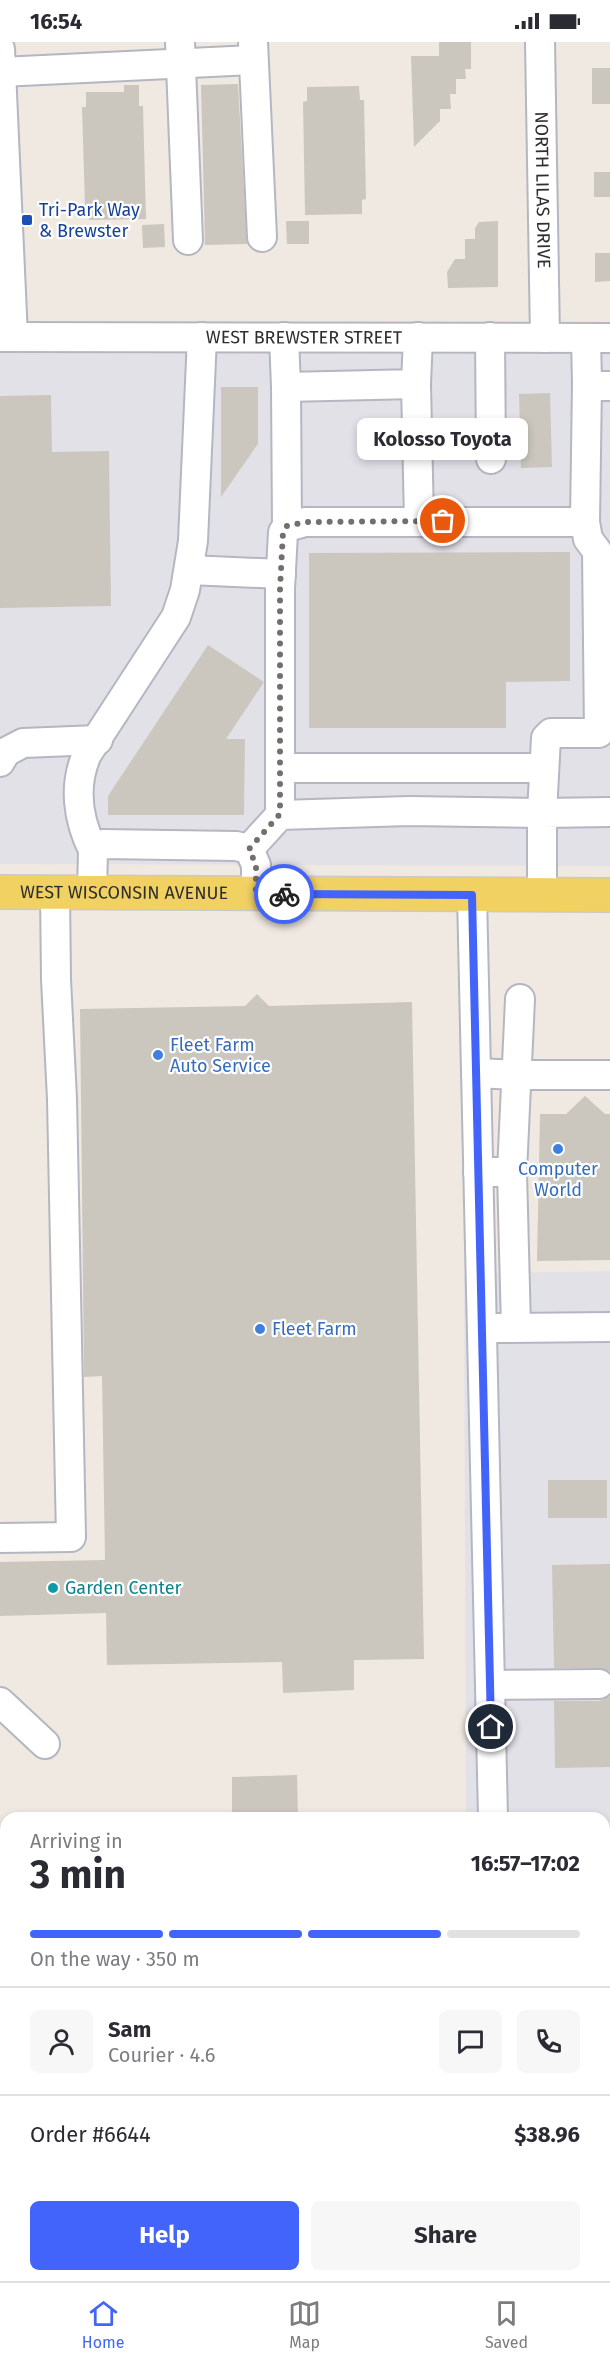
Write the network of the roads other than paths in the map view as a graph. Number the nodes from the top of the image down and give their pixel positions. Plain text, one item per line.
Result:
1 (540, 42) edge
2 (0, 49) edge
3 (253, 51) edge
4 (181, 53) edge
5 (0, 72) edge
6 (262, 237) dead end
7 (188, 240) dead end
8 (7, 337) edge
9 (202, 337) junction
10 (284, 337) junction
11 (418, 337) junction
12 (490, 337) junction
13 (545, 338) junction
14 (598, 338) edge
15 (416, 384) junction
16 (599, 385) edge
17 (286, 387) junction
18 (491, 459) dead end
19 (419, 521) junction
20 (585, 522) junction
21 (287, 526) junction
22 (189, 570) junction
23 (281, 574) junction
24 (604, 622) edge
25 (604, 676) edge
26 (605, 734) edge
27 (98, 740) junction
28 (0, 762) edge
29 (280, 768) junction
30 (543, 768) junction
31 (610, 812) edge
32 (542, 813) junction
33 (280, 814) junction
34 (249, 849) junction
35 (93, 850) junction
36 (0, 892) edge
37 (55, 892) junction
38 (92, 892) junction
39 (256, 894) junction
40 (472, 895) junction
41 (542, 895) junction
42 (610, 895) edge
43 (520, 999) dead end
44 (476, 1073) junction
45 (518, 1075) junction
46 (610, 1075) edge
47 (478, 1172) junction
48 (512, 1172) junction
49 (481, 1292) junction
50 (515, 1292) junction
51 (516, 1327) junction
52 (483, 1328) junction
53 (610, 1328) edge
54 (0, 1538) edge
55 (490, 1684) junction
56 (599, 1684) dead end
57 (0, 1702) edge
58 (45, 1744) dead end
59 (493, 1812) edge

1 - 13 street, NORTH LILAS DRIVE
2 - 5 street
3 - 4 street
3 - 6 street
4 - 5 street
4 - 7 street
5 - 8 street
8 - 9 street, WEST BREWSTER STREET
9 - 10 street, WEST BREWSTER STREET
9 - 22 street
10 - 11 street, WEST BREWSTER STREET
10 - 17 street
11 - 12 street, WEST BREWSTER STREET
11 - 15 street
12 - 13 street, WEST BREWSTER STREET
12 - 18 street
13 - 14 street, WEST BREWSTER STREET
14 - 16 street
15 - 17 street
15 - 19 street
16 - 20 street
17 - 21 street
19 - 20 street
19 - 21 street
20 - 24 street
21 - 23 street
22 - 23 street
22 - 27 street
23 - 29 street
24 - 25 street
25 - 26 street
26 - 30 street
27 - 28 street
27 - 35 street
29 - 30 street
29 - 33 street
30 - 32 street
31 - 32 street
32 - 33 street
32 - 41 street
33 - 34 street
34 - 35 street
34 - 39 street
35 - 38 street
36 - 37 main road, WEST WISCONSIN AVENUE
37 - 38 main road, WEST WISCONSIN AVENUE
37 - 54 street
38 - 39 main road, WEST WISCONSIN AVENUE
39 - 40 main road, WEST WISCONSIN AVENUE
40 - 41 main road, WEST WISCONSIN AVENUE
40 - 44 street
41 - 42 main road, WEST WISCONSIN AVENUE
43 - 45 street
44 - 45 street
44 - 47 street
45 - 46 street
45 - 48 street
47 - 48 street
47 - 49 street
48 - 50 street
49 - 50 street
49 - 52 street
50 - 51 street
51 - 52 street
51 - 53 street
52 - 55 street
55 - 56 street
55 - 59 street
57 - 58 street

